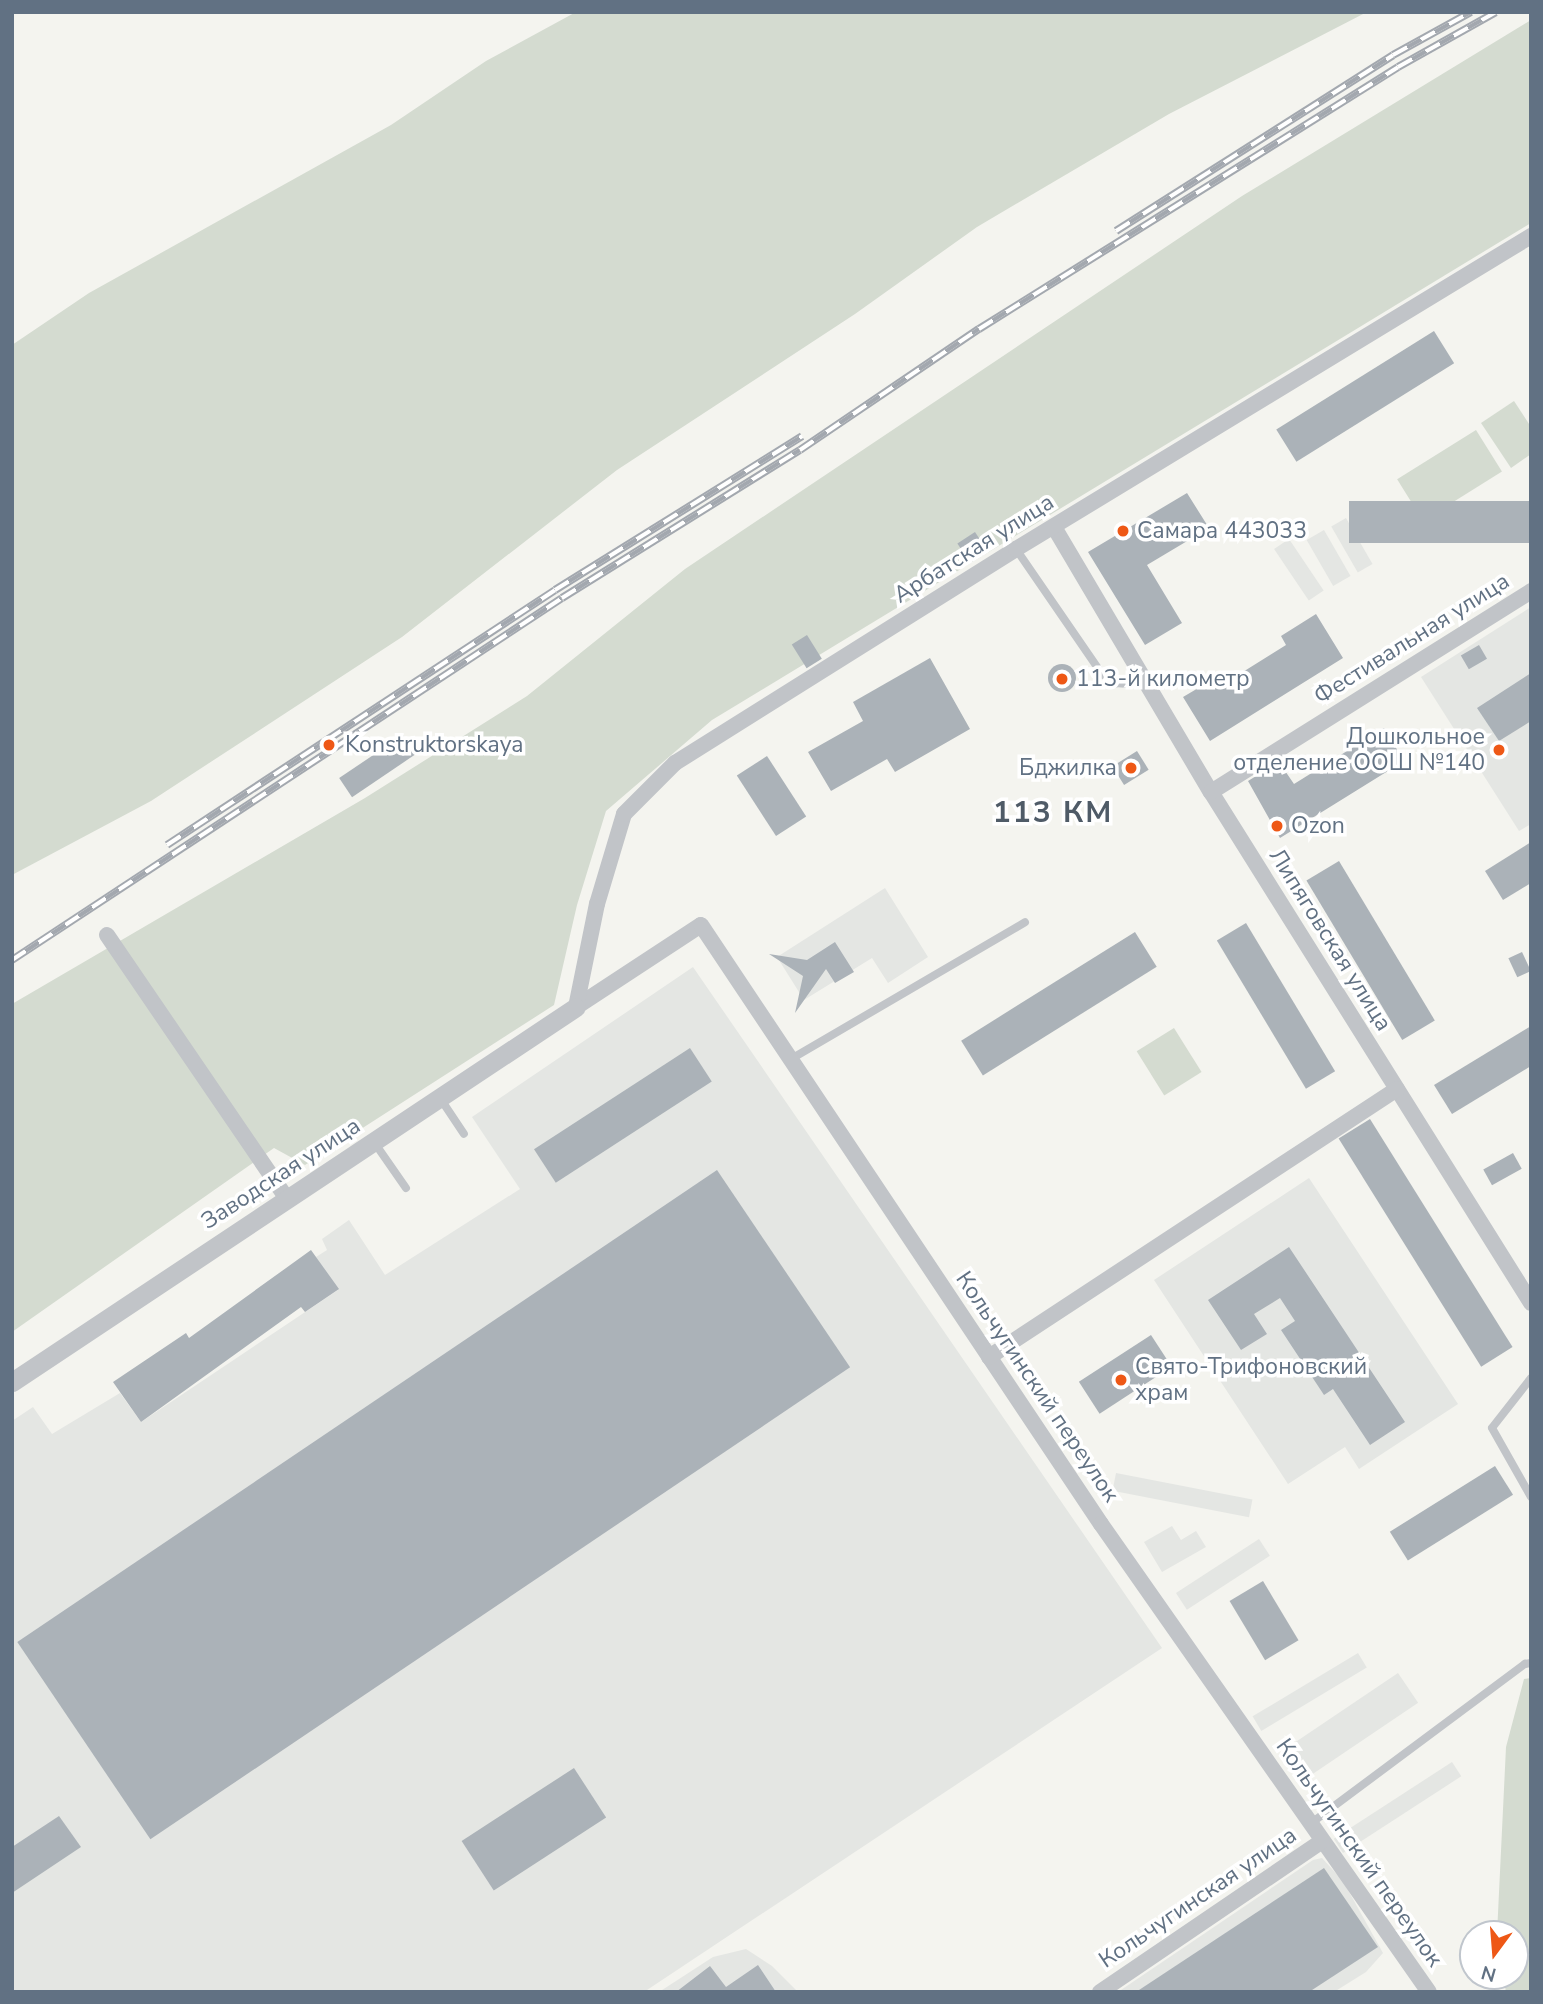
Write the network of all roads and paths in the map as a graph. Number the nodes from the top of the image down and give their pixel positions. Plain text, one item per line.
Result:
1 (1531, 236) edge
2 (1054, 527) junction
3 (1016, 548) junction
4 (1531, 591) edge
5 (1144, 677) junction
6 (1211, 792) junction
7 (1026, 922) dead end
8 (107, 935) dead end
9 (576, 1007) junction
10 (791, 1059) junction
11 (1397, 1088) junction
12 (440, 1098) junction
13 (464, 1134) dead end
14 (374, 1142) junction
15 (406, 1188) dead end
16 (287, 1199) junction
17 (1531, 1303) edge
18 (989, 1357) junction
19 (1531, 1378) edge
20 (12, 1382) edge
21 (1531, 1497) edge
22 (1531, 1663) edge
23 (1310, 1824) junction
24 (1322, 1841) junction
25 (1100, 1992) edge
26 (1429, 1992) edge

1 - 2 street, Арбатская улица
2 - 3 street, Арбатская улица
2 - 5 street, Липяговская улица
3 - 5 lane
3 - 9 street, Арбатская улица
4 - 6 street, Фестивальная улица
5 - 6 street, Липяговская улица
6 - 11 street, Липяговская улица
7 - 10 lane
8 - 16 street
9 - 10 street, Кольчугинский переулок
9 - 12 street, Заводская улица
10 - 18 street, Кольчугинский переулок
11 - 17 street, Липяговская улица
11 - 18 street
12 - 13 lane
12 - 14 street, Заводская улица
14 - 15 lane
14 - 16 street, Заводская улица
16 - 20 street, Заводская улица
18 - 23 street, Кольчугинский переулок
19 - 21 lane
22 - 23 lane
23 - 24 street, Кольчугинский переулок
24 - 25 street, Кольчугинская улица
24 - 26 street, Кольчугинский переулок

